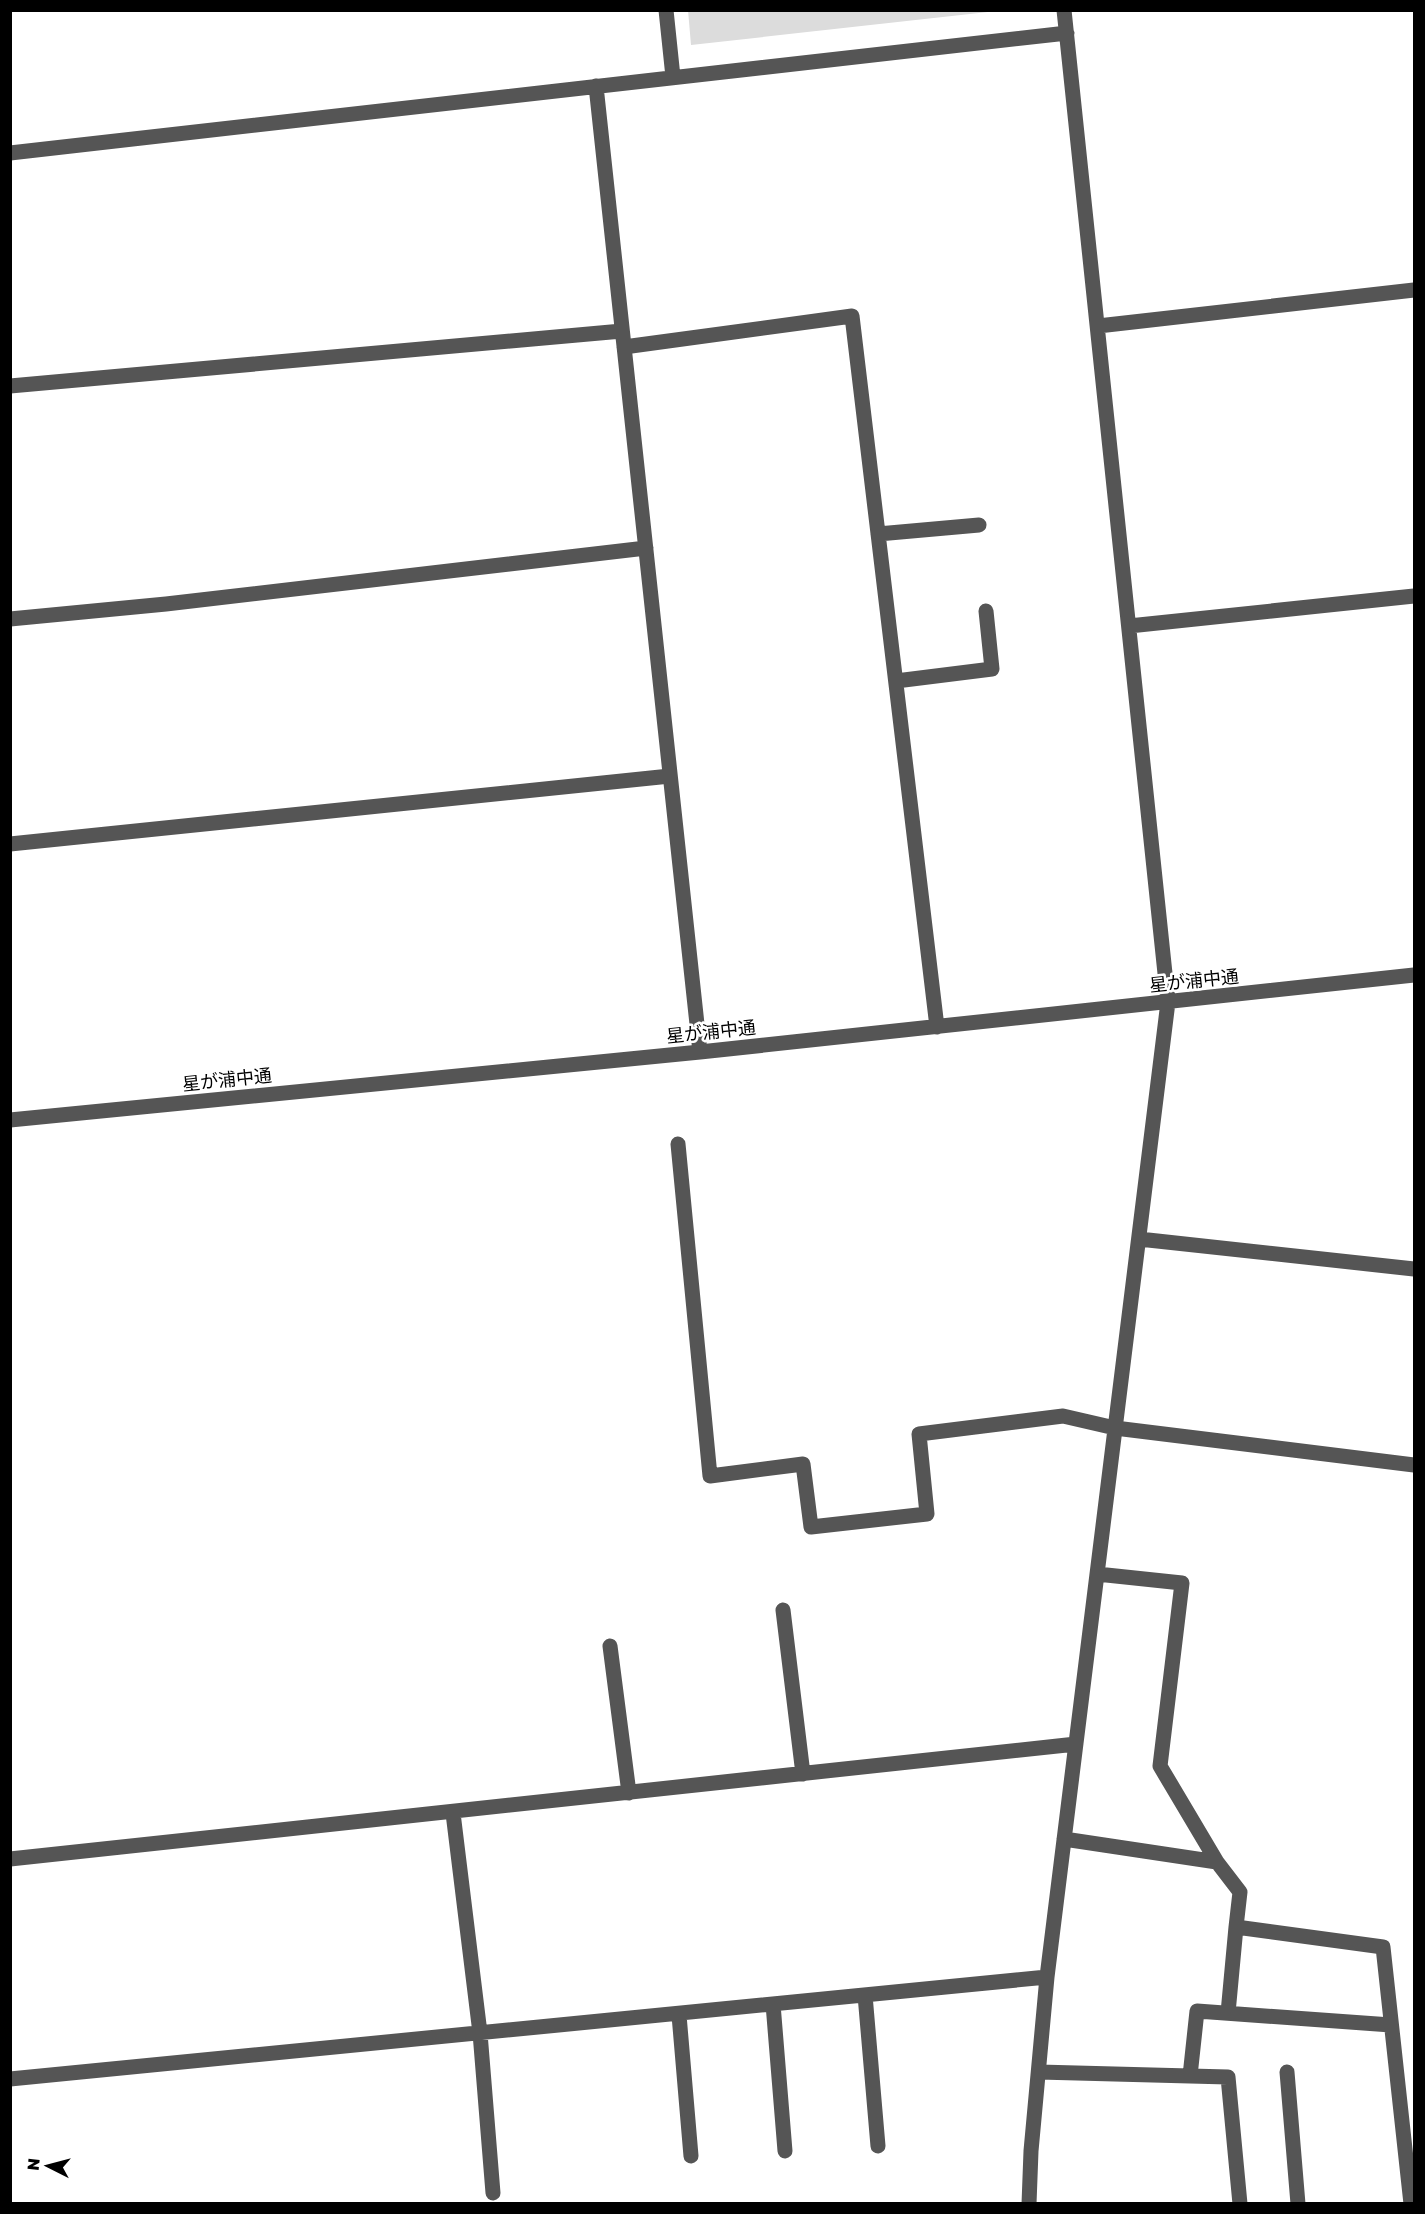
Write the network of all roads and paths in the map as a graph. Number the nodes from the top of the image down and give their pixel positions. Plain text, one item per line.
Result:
1 (666, 10) edge
2 (1064, 10) edge
3 (1067, 33) junction
4 (673, 77) junction
5 (596, 86) junction
6 (10, 153) edge
7 (1414, 290) edge
8 (1098, 326) junction
9 (622, 331) junction
10 (624, 347) junction
11 (10, 386) edge
12 (979, 525) dead end
13 (878, 534) junction
14 (646, 548) junction
15 (1414, 596) edge
16 (986, 611) dead end
17 (10, 619) edge
18 (1129, 626) junction
19 (896, 681) junction
20 (670, 776) junction
21 (10, 844) edge
22 (1414, 975) edge
23 (1168, 1002) junction
24 (937, 1027) junction
25 (700, 1052) junction
26 (10, 1120) edge
27 (678, 1144) dead end
28 (1139, 1239) junction
29 (1414, 1269) edge
30 (1115, 1428) junction
31 (1414, 1464) edge
32 (1097, 1574) junction
33 (783, 1610) dead end
34 (610, 1646) dead end
35 (1076, 1744) junction
36 (803, 1774) junction
37 (629, 1793) junction
38 (453, 1813) junction
39 (1064, 1839) junction
40 (10, 1859) edge
41 (1217, 1862) junction
42 (1236, 1927) junction
43 (1047, 1977) junction
44 (865, 1995) junction
45 (774, 2004) junction
46 (1228, 2013) junction
47 (679, 2015) junction
48 (1391, 2025) junction
49 (480, 2033) junction
50 (1039, 2072) junction
51 (1287, 2072) dead end
52 (1190, 2076) junction
53 (10, 2079) edge
54 (878, 2146) dead end
55 (785, 2151) dead end
56 (691, 2156) dead end
57 (493, 2193) dead end
58 (1029, 2204) edge
59 (1240, 2204) edge
60 (1298, 2204) edge
61 (1410, 2204) edge

1 - 4 street
2 - 3 street
3 - 4 street
3 - 8 street
4 - 5 street
5 - 6 street
5 - 9 street
7 - 8 street
8 - 18 street
9 - 10 street
9 - 11 street
10 - 13 street
10 - 14 street
12 - 13 street
13 - 19 street
14 - 17 street
14 - 20 street
15 - 18 street
16 - 19 street
18 - 23 street
19 - 24 street
20 - 21 street
20 - 25 street
22 - 23 street, 星が浦中通
23 - 24 street, 星が浦中通
23 - 28 street
24 - 25 street, 星が浦中通
25 - 26 street, 星が浦中通
27 - 30 street
28 - 29 street
28 - 30 street
30 - 31 street
30 - 32 street
32 - 35 street
32 - 41 street
33 - 36 street
34 - 37 street
35 - 36 street
35 - 39 street
36 - 37 street
37 - 38 street
38 - 40 street
38 - 49 street
39 - 41 street
39 - 43 street
41 - 42 street
42 - 46 street
42 - 48 street
43 - 44 street
43 - 50 street
44 - 45 street
44 - 54 street
45 - 47 street
45 - 55 street
46 - 48 street
46 - 52 street
47 - 49 street
47 - 56 street
48 - 61 street
49 - 53 street
49 - 57 street
50 - 52 street
50 - 58 street
51 - 60 street
52 - 59 street

